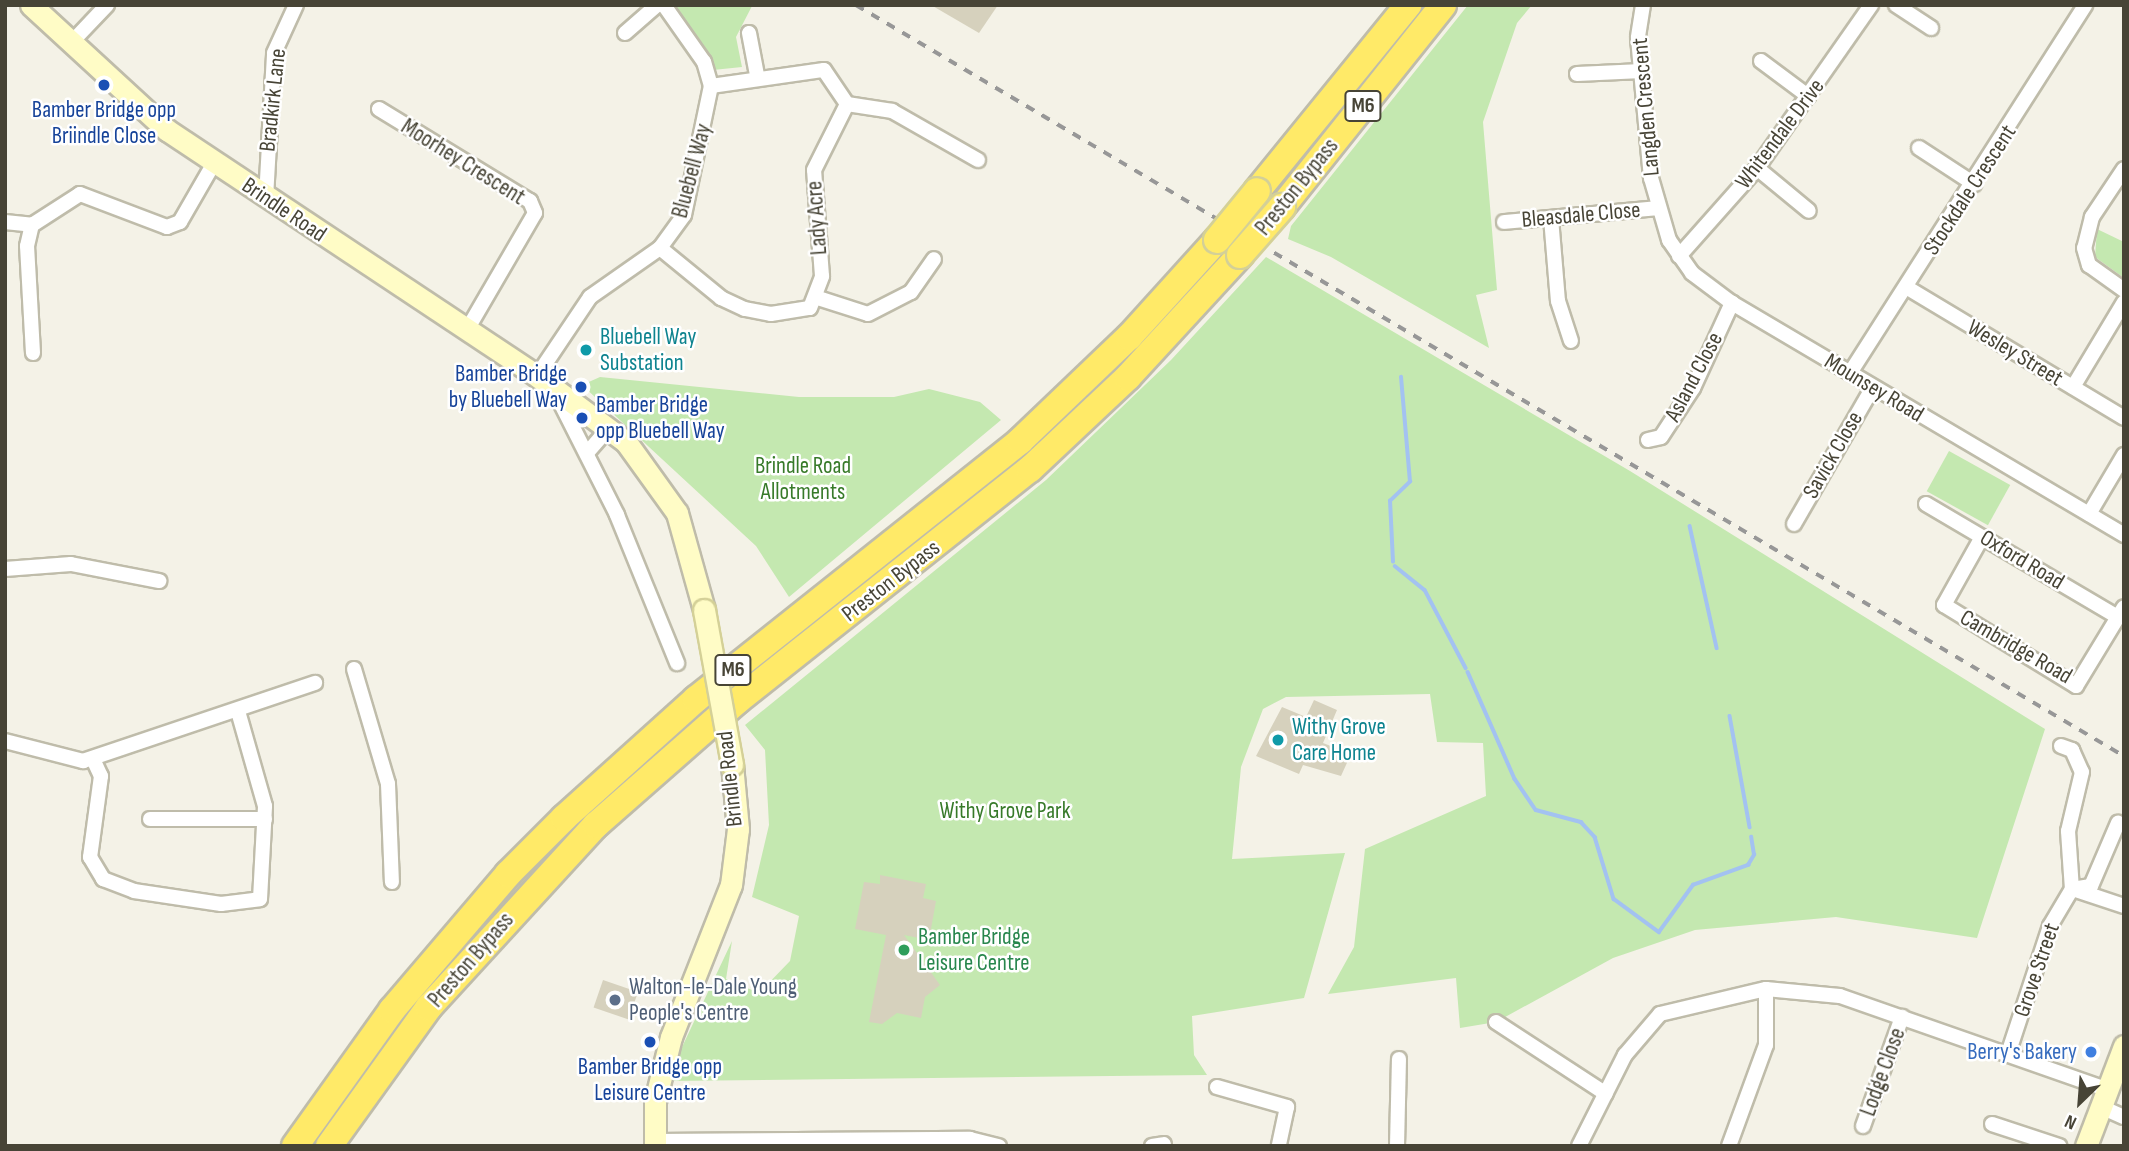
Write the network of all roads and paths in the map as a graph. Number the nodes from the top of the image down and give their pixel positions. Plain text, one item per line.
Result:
1 (31, 5) edge
2 (107, 5) edge
3 (296, 5) edge
4 (657, 5) edge
5 (664, 5) edge
6 (1408, 5) edge
7 (1443, 5) edge
8 (1643, 5) edge
9 (1871, 5) edge
10 (1896, 5) edge
11 (2085, 5) edge
12 (1931, 28) dead end
13 (625, 33) dead end
14 (749, 33) dead end
15 (70, 44) junction
16 (1761, 61) dead end
17 (1642, 71) junction
18 (1577, 74) dead end
19 (757, 75) junction
20 (711, 86) junction
21 (1808, 96) junction
22 (847, 104) junction
23 (379, 109) dead end
24 (1919, 148) dead end
25 (978, 160) dead end
26 (214, 163) junction
27 (1757, 168) junction
28 (2124, 169) edge
29 (1974, 184) junction
30 (266, 198) junction
31 (1657, 208) junction
32 (1809, 211) dead end
33 (1551, 218) junction
34 (5, 222) edge
35 (1504, 222) dead end
36 (33, 225) junction
37 (660, 248) junction
38 (1679, 256) junction
39 (934, 259) dead end
40 (1906, 287) junction
41 (2124, 290) edge
42 (818, 298) junction
43 (2124, 302) edge
44 (1732, 303) junction
45 (467, 330) junction
46 (1571, 341) dead end
47 (33, 353) dead end
48 (1850, 373) junction
49 (537, 376) junction
50 (1873, 387) junction
51 (2073, 387) junction
52 (554, 391) junction
53 (2124, 418) edge
54 (610, 428) junction
55 (1648, 440) dead end
56 (587, 453) junction
57 (2124, 454) edge
58 (1926, 504) dead end
59 (2089, 514) junction
60 (1794, 524) dead end
61 (2124, 535) edge
62 (1982, 537) junction
63 (5, 569) edge
64 (159, 581) dead end
65 (2121, 612) edge
66 (677, 663) dead end
67 (354, 669) dead end
68 (315, 683) dead end
69 (238, 711) junction
70 (5, 741) edge
71 (2061, 746) dead end
72 (93, 759) junction
73 (150, 818) dead end
74 (265, 819) junction
75 (2118, 822) dead end
76 (392, 882) dead end
77 (2072, 889) junction
78 (2124, 906) edge
79 (1766, 989) junction
80 (1902, 1017) junction
81 (1496, 1022) dead end
82 (2124, 1045) edge
83 (2008, 1054) junction
84 (1399, 1059) dead end
85 (1217, 1087) dead end
86 (1606, 1094) junction
87 (2103, 1098) junction
88 (2124, 1117) edge
89 (1992, 1124) dead end
90 (1863, 1126) dead end
91 (917, 1142) edge
92 (655, 1143) edge
93 (782, 1143) edge
94 (295, 1146) edge
95 (329, 1146) edge
96 (999, 1146) edge
97 (1279, 1146) edge
98 (1397, 1146) edge
99 (1579, 1146) edge
100 (1729, 1146) edge
101 (2059, 1146) edge
102 (2086, 1146) edge

1 - 15 street, Brindle Road
2 - 15 street
3 - 30 street, Bradkirk Lane
4 - 13 street
5 - 20 street
6 - 94 highway, Preston Bypass / M6, bridge
7 - 95 highway, Preston Bypass / M6, bridge
8 - 17 street, Langden Crescent
9 - 21 street, Whitendale Drive
10 - 12 street
11 - 29 street, Stockdale Crescent
14 - 19 street
15 - 26 street, Brindle Road
16 - 21 street
17 - 18 street
17 - 31 street, Langden Crescent
19 - 20 street
19 - 22 street
20 - 37 street, Bluebell Way
21 - 27 street, Whitendale Drive
22 - 25 street
22 - 42 street, Lady Acre
23 - 45 street, Moorhey Crescent
24 - 29 street
26 - 30 street, Brindle Road
26 - 36 street
27 - 32 street
27 - 38 street, Whitendale Drive
28 - 41 street
29 - 40 street, Stockdale Crescent
30 - 45 street, Brindle Road
31 - 33 street, Bleasdale Close
31 - 38 street, Mounsey Road
33 - 35 street, Bleasdale Close
33 - 46 street
34 - 36 street
36 - 47 street
37 - 42 street
37 - 49 street, Bluebell Way
38 - 44 street, Mounsey Road
39 - 42 street
40 - 48 street, Stockdale Crescent
40 - 51 street, Wesley Street
43 - 51 street
44 - 48 street, Mounsey Road
44 - 55 street, Asland Close
45 - 49 street, Brindle Road
48 - 50 street, Mounsey Road
49 - 52 street, Brindle Road
50 - 59 street, Mounsey Road
50 - 60 street, Savick Close
51 - 53 street, Wesley Street
52 - 54 street, Brindle Road
52 - 56 street, Brindle Road
54 - 56 street
54 - 92 street, Brindle Road, bridge
56 - 66 street, Brindle Road
57 - 59 street
58 - 62 street, Oxford Road
59 - 61 street, Mounsey Road
62 - 65 street, Oxford Road
62 - 65 street, Cambridge Road
63 - 64 street
67 - 76 street
68 - 69 street
69 - 72 street
69 - 74 street
70 - 72 street
71 - 77 street
72 - 74 street
73 - 74 street
75 - 77 street
77 - 78 street
77 - 83 street, Grove Street
79 - 80 street
79 - 86 street
79 - 100 street
80 - 83 street
80 - 90 street, Lodge Close
81 - 86 street
82 - 87 street
83 - 87 street
84 - 98 street
85 - 97 street
86 - 99 street
87 - 88 street
87 - 102 street
89 - 101 street
91 - 93 street
91 - 96 street
92 - 93 street

